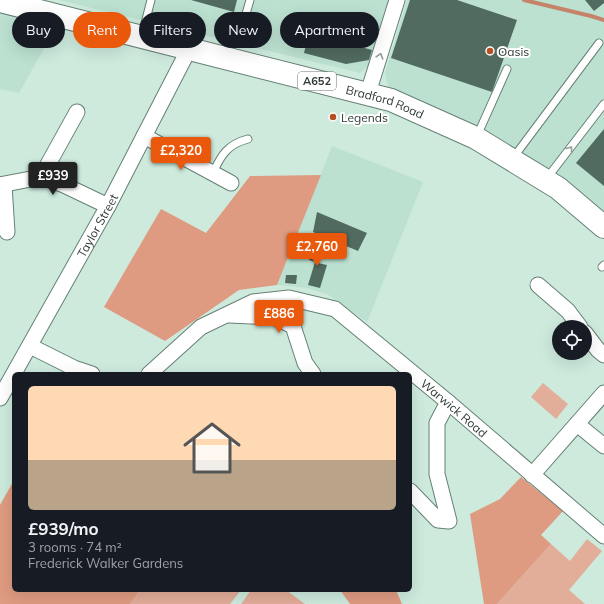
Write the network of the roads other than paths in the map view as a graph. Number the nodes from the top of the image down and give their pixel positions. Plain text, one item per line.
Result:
1 (151, 0) edge
2 (250, 0) edge
3 (397, 0) edge
4 (0, 1) edge
5 (148, 12) edge
6 (247, 12) edge
7 (139, 36) edge
8 (599, 43) dead end
9 (182, 48) edge
10 (189, 50) junction
11 (507, 69) dead end
12 (368, 94) junction
13 (604, 104) edge
14 (77, 112) dead end
15 (144, 136) junction
16 (476, 138) junction
17 (248, 139) dead end
18 (512, 160) junction
19 (213, 173) junction
20 (41, 177) junction
21 (546, 180) junction
22 (231, 182) dead end
23 (2, 185) edge
24 (108, 206) junction
25 (604, 227) edge
26 (7, 232) dead end
27 (538, 285) dead end
28 (226, 315) junction
29 (575, 320) edge
30 (592, 342) edge
31 (30, 346) junction
32 (604, 355) edge
33 (13, 372) edge
34 (86, 372) edge
35 (152, 372) edge
36 (312, 372) edge
37 (412, 372) edge
38 (412, 372) edge
39 (12, 374) edge
40 (2, 389) edge
41 (604, 393) edge
42 (448, 402) junction
43 (577, 424) junction
44 (604, 446) edge
45 (532, 475) junction
46 (412, 494) edge
47 (604, 536) edge

1 - 5 lane
2 - 6 lane
12 -> 3 street
4 - 7 main road, Bradford Road / A652
8 - 18 lane
9 - 10 main road, Bradford Road / A652
10 - 12 main road, Bradford Road / A652
10 - 15 street, Taylor Street
11 - 16 lane
12 - 16 main road, Bradford Road / A652
21 -> 13 lane
14 - 20 street
15 - 19 street
15 - 24 street, Taylor Street
16 - 18 main road, Bradford Road / A652
17 - 19 lane
18 - 21 main road, Bradford Road / A652
19 - 22 street
20 - 23 street
20 - 24 street
21 - 25 main road, Bradford Road / A652
23 - 26 street
24 - 31 street, Taylor Street
27 - 29 street
28 - 35 street, Warwick Road
28 - 36 street
28 - 37 street, Warwick Road
30 - 32 street
31 - 33 street, Taylor Street
31 - 34 street
38 - 42 street, Warwick Road
39 - 40 street, Taylor Street
41 - 43 street
42 - 45 street, Warwick Road
42 - 46 street
43 - 44 street
43 - 45 street
45 - 47 street, Warwick Road

